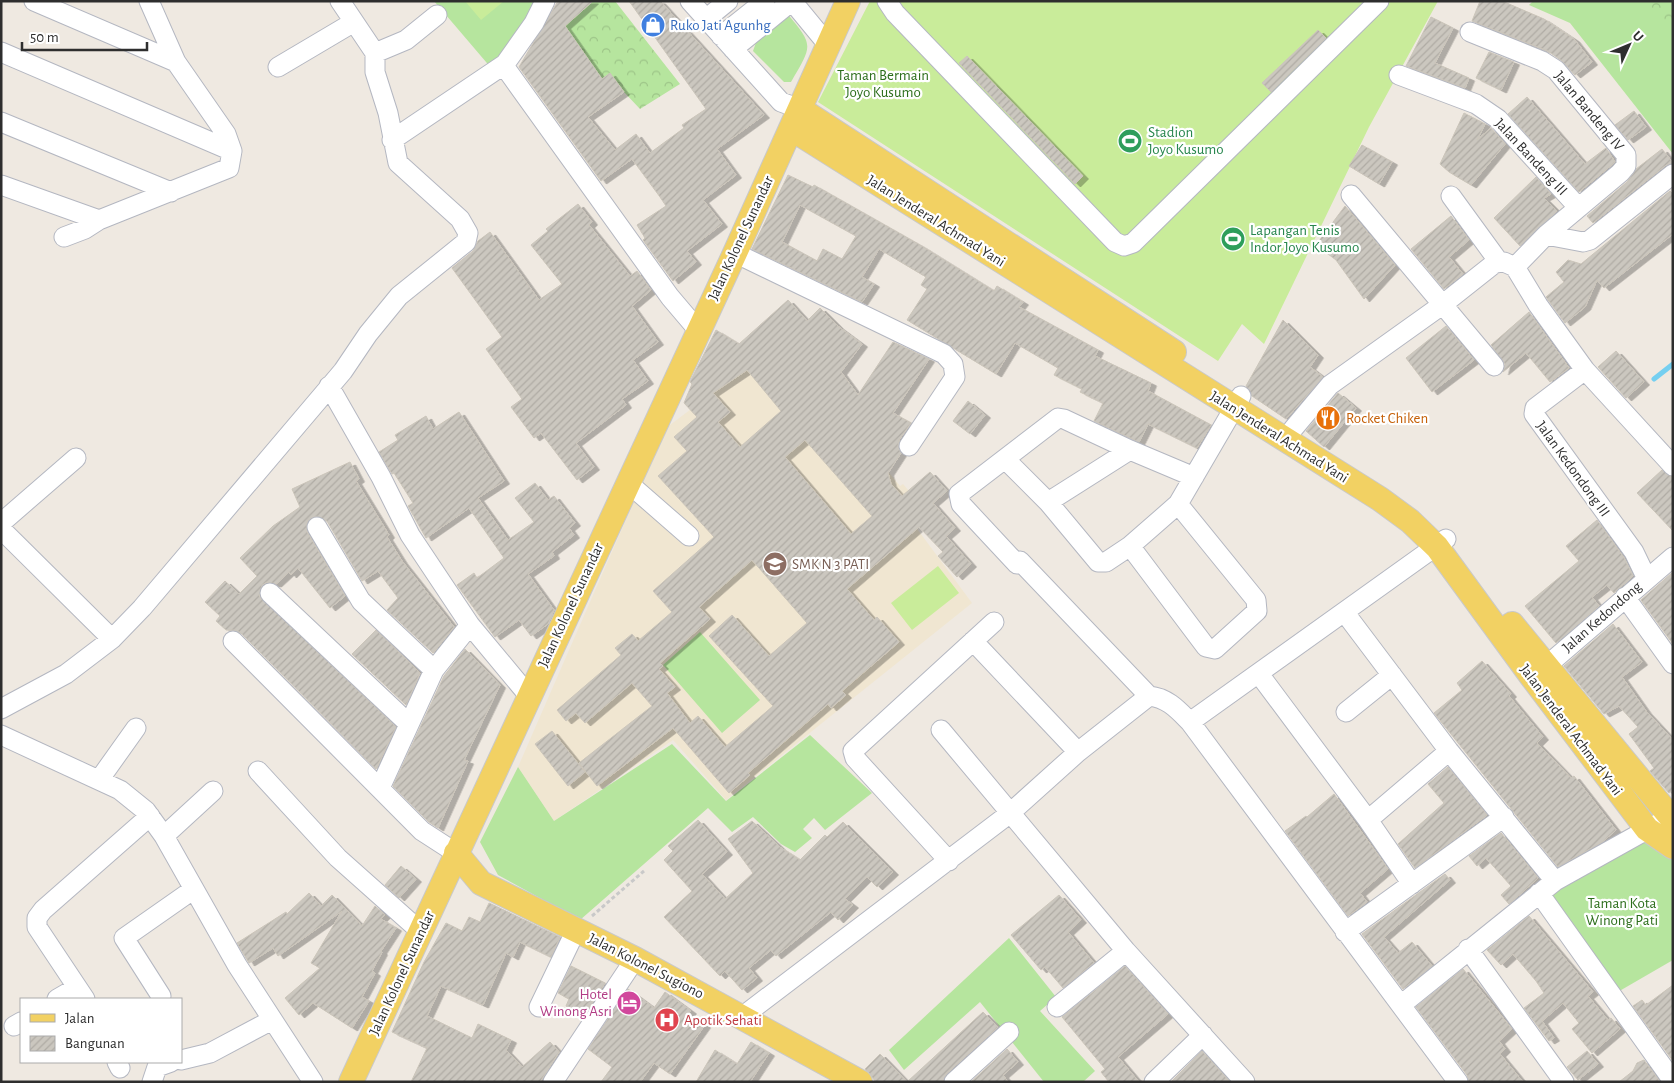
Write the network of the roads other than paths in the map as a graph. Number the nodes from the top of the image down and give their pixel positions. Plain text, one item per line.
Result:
1 (34, 1) edge
2 (149, 1) edge
3 (340, 1) edge
4 (545, 1) edge
5 (728, 1) edge
6 (766, 1) edge
7 (792, 1) edge
8 (848, 1) edge
9 (887, 1) edge
10 (1379, 1) edge
11 (692, 2) edge
12 (437, 15) dead end
13 (706, 19) junction
14 (354, 22) junction
15 (1470, 32) dead end
16 (727, 43) junction
17 (829, 46) junction
18 (1, 52) edge
19 (375, 53) junction
20 (176, 62) junction
21 (505, 64) junction
22 (278, 67) dead end
23 (1399, 75) dead end
24 (791, 113) junction
25 (1, 122) edge
26 (392, 140) junction
27 (232, 151) junction
28 (1673, 174) edge
29 (1, 185) edge
30 (171, 192) junction
31 (1350, 194) dead end
32 (1451, 196) dead end
33 (1578, 207) junction
34 (98, 220) junction
35 (1550, 235) junction
36 (64, 237) dead end
37 (735, 253) junction
38 (1507, 264) junction
39 (1442, 305) junction
40 (698, 330) junction
41 (1494, 366) dead end
42 (1585, 370) junction
43 (329, 386) junction
44 (1236, 402) junction
45 (1294, 429) junction
46 (909, 446) dead end
47 (1130, 450) junction
48 (76, 458) dead end
49 (1006, 460) junction
50 (1673, 466) edge
51 (1194, 477) junction
52 (627, 482) junction
53 (1048, 502) junction
54 (1178, 504) junction
55 (1, 523) edge
56 (317, 527) dead end
57 (1, 529) edge
58 (689, 536) dead end
59 (1442, 543) junction
60 (1130, 546) junction
61 (1673, 557) edge
62 (1647, 579) junction
63 (270, 593) dead end
64 (1625, 597) junction
65 (1345, 613) junction
66 (994, 622) dead end
67 (470, 625) junction
68 (112, 639) junction
69 (234, 640) dead end
70 (974, 641) junction
71 (1673, 664) edge
72 (434, 670) junction
73 (1538, 672) junction
74 (1259, 674) junction
75 (1392, 676) junction
76 (529, 696) junction
77 (1149, 696) junction
78 (1, 709) edge
79 (1346, 712) dead end
80 (1190, 722) junction
81 (409, 724) junction
82 (136, 728) dead end
83 (941, 730) dead end
84 (1, 735) edge
85 (1449, 750) junction
86 (1078, 752) junction
87 (258, 771) dead end
88 (99, 780) junction
89 (380, 788) junction
90 (213, 791) dead end
91 (1009, 814) junction
92 (150, 816) junction
93 (1504, 817) junction
94 (1672, 817) edge
95 (1368, 820) junction
96 (1647, 829) junction
97 (164, 836) junction
98 (1673, 847) edge
99 (456, 853) junction
100 (949, 861) junction
101 (1556, 881) junction
102 (481, 883) junction
103 (1412, 884) junction
104 (194, 889) junction
105 (440, 890) junction
106 (1539, 893) junction
107 (576, 930) junction
108 (420, 931) junction
109 (1345, 932) junction
110 (1468, 949) junction
111 (1126, 951) junction
112 (635, 959) junction
113 (81, 993) edge
114 (161, 996) dead end
115 (62, 998) edge
116 (1401, 1005) junction
117 (1057, 1006) dead end
118 (539, 1007) dead end
119 (742, 1016) junction
120 (272, 1020) junction
121 (1009, 1032) dead end
122 (1203, 1035) junction
123 (182, 1060) edge
124 (168, 1063) edge
125 (1673, 1081) edge
126 (152, 1082) edge
127 (313, 1082) edge
128 (352, 1082) edge
129 (553, 1082) edge
130 (860, 1082) edge
131 (954, 1082) edge
132 (1154, 1082) edge
133 (1245, 1082) edge
134 (1458, 1082) edge
135 (1564, 1082) edge

1 - 20 street
2 - 20 street
3 - 14 street
4 - 21 street
5 - 13 street
6 - 16 street
7 - 16 street
7 - 17 street
8 - 17 main road, Jalan Kolonel Sunandar
9 - 10 street
11 - 13 street
12 - 19 street
13 - 16 street
14 - 19 street
14 - 22 street
15 - 33 street, Jalan Bandeng IV
16 - 24 street
17 - 24 main road, Jalan Kolonel Sunandar
18 - 27 street
19 - 26 street
20 - 27 street
21 - 26 street
21 - 40 street
23 - 33 street, Jalan Bandeng III
24 - 37 main road, Jalan Kolonel Sunandar
24 - 44 main road, Jalan Jenderal Achmad Yani
25 - 30 street
26 - 43 street
27 - 30 street
28 - 35 street
29 - 34 street
30 - 34 street
31 - 39 street
32 - 38 street
33 - 35 street
34 - 36 street
35 - 38 street
37 - 40 main road, Jalan Kolonel Sunandar
37 - 46 street
38 - 39 street
38 - 42 street
39 - 41 street
39 - 45 street
40 - 52 main road, Jalan Kolonel Sunandar
42 - 50 street
42 - 62 street, Jalan Kedondong III
43 - 67 street
43 - 68 street
44 - 45 main road, Jalan Jenderal Achmad Yani
44 - 51 street
44 - 59 main road, Jalan Jenderal Achmad Yani
45 - 59 main road, Jalan Jenderal Achmad Yani
47 - 49 street
47 - 51 street
47 - 53 street
48 - 55 street
49 - 53 street
49 - 77 street
51 - 54 street
52 - 58 street
52 - 76 main road, Jalan Kolonel Sunandar
53 - 60 street
54 - 60 street
54 - 60 street
56 - 72 street
57 - 68 street
59 - 65 street
59 - 73 main road, Jalan Jenderal Achmad Yani
61 - 62 street, Jalan Kedondong
62 - 64 street, Jalan Kedondong
63 - 81 street
64 - 71 street
64 - 73 street, Jalan Kedondong
65 - 74 street
65 - 75 street
66 - 70 street
67 - 72 street
67 - 76 street
68 - 78 street
69 - 89 street
70 - 86 street
70 - 100 street
72 - 81 street
73 - 94 main road, Jalan Jenderal Achmad Yani
73 - 96 main road, Jalan Jenderal Achmad Yani
74 - 80 street
74 - 95 street
75 - 79 street
75 - 85 street
76 - 99 main road, Jalan Kolonel Sunandar
77 - 80 street
77 - 86 street
80 - 109 street
81 - 89 street
82 - 88 street
83 - 91 street
84 - 88 street
85 - 93 street
85 - 95 street
86 - 91 street
87 - 108 street
88 - 92 street
89 - 99 street
90 - 97 street
91 - 100 street
91 - 111 street
92 - 97 street
92 - 113 street
93 - 101 street
93 - 103 street
94 - 96 street
95 - 103 street
96 - 98 main road, Jalan Jenderal Achmad Yani
96 - 101 street
97 - 104 street
99 - 102 main road, Jalan Kolonel Sugiono
99 - 105 main road, Jalan Kolonel Sunandar
100 - 119 street
101 - 106 street
102 - 105 main road
102 - 107 main road, Jalan Kolonel Sugiono
103 - 109 street
104 - 114 street
104 - 120 street
105 - 108 main road, Jalan Kolonel Sunandar
106 - 110 street
106 - 125 street
107 - 112 main road, Jalan Kolonel Sugiono
107 - 118 street
108 - 128 main road, Jalan Kolonel Sunandar
109 - 116 street
110 - 116 street
110 - 135 street
111 - 117 street
111 - 122 street
112 - 119 main road, Jalan Kolonel Sugiono
112 - 129 street
113 - 115 street
116 - 134 street
119 - 130 main road, Jalan Kolonel Sugiono
120 - 123 street
120 - 127 street
121 - 131 street
122 - 132 street
122 - 133 street
124 - 126 street

